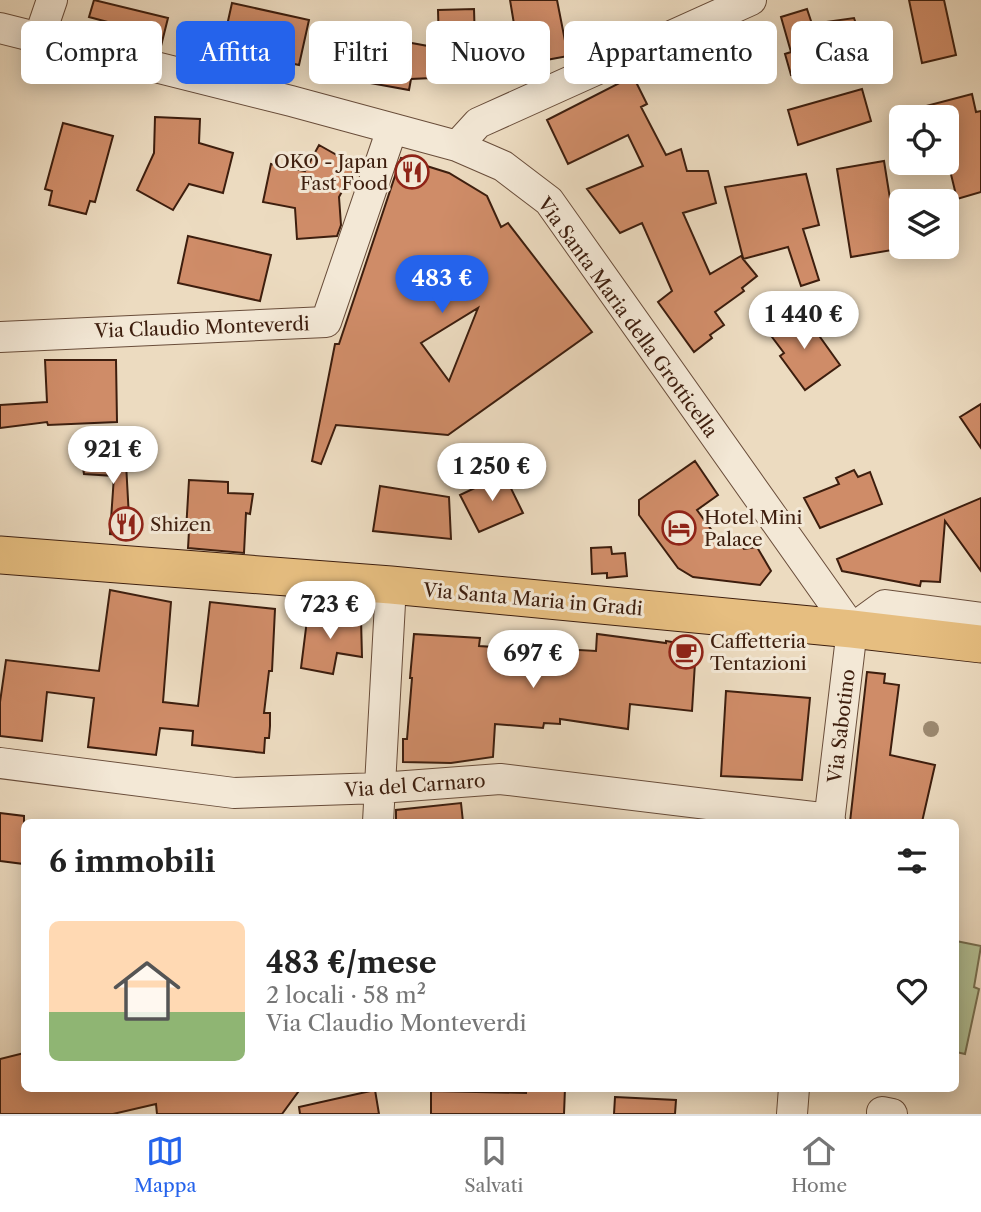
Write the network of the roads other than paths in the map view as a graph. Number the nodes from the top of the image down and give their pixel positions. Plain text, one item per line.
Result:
1 (52, 0) edge
2 (751, 0) edge
3 (45, 21) edge
4 (0, 28) edge
5 (21, 33) edge
6 (162, 69) edge
7 (392, 129) junction
8 (457, 146) junction
9 (0, 337) edge
10 (0, 555) edge
11 (391, 585) junction
12 (981, 618) edge
13 (852, 629) junction
14 (981, 644) edge
15 (0, 764) edge
16 (380, 788) junction
17 (378, 819) edge
18 (814, 819) edge
19 (830, 819) edge
20 (794, 1092) edge
21 (792, 1114) edge

1 - 3 street
2 - 8 street
4 - 5 street, Via Santa Maria della Grotticella
6 - 7 street, Via Santa Maria della Grotticella
7 - 8 street, Via Santa Maria della Grotticella
7 - 9 street, Via Claudio Monteverdi
8 - 13 street, Via Santa Maria della Grotticella
10 - 11 main road, Via Santa Maria in Gradi
11 - 13 main road, Via Santa Maria in Gradi
11 - 16 street
12 - 13 street
13 - 14 main road, Via Santa Maria in Gradi
13 - 19 street, Via Sabotino
15 - 16 street, Via del Carnaro
16 - 17 street
16 - 18 street, Via del Carnaro
20 - 21 street

